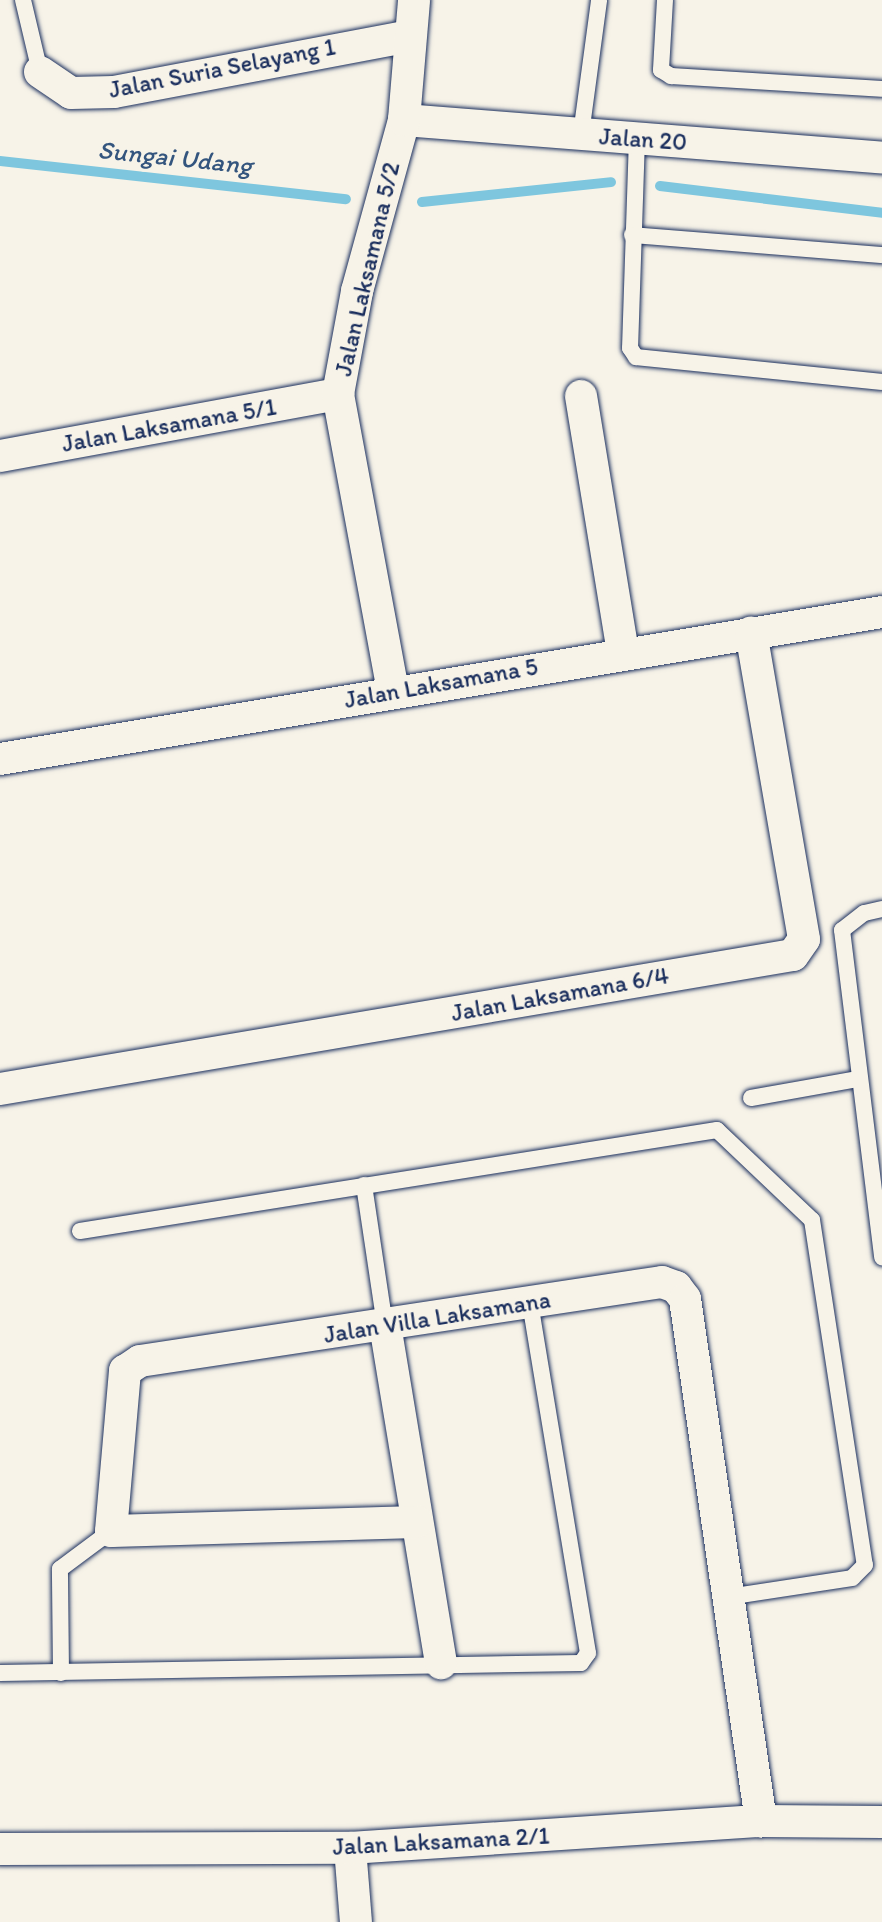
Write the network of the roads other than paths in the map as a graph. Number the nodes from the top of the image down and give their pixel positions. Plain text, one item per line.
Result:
1 (23, 0) edge
2 (414, 0) edge
3 (599, 0) edge
4 (665, 0) edge
5 (409, 36) junction
6 (40, 72) joint
7 (882, 89) edge
8 (404, 120) junction
9 (581, 134) junction
10 (637, 138) junction
11 (882, 158) edge
12 (632, 235) junction
13 (882, 255) edge
14 (882, 382) edge
15 (338, 394) junction
16 (581, 396) dead end
17 (0, 456) edge
18 (882, 612) edge
19 (751, 633) junction
20 (623, 652) junction
21 (393, 691) junction
22 (0, 759) edge
23 (882, 909) edge
24 (858, 1079) junction
25 (0, 1089) edge
26 (751, 1098) dead end
27 (364, 1185) junction
28 (80, 1231) dead end
29 (882, 1258) edge
30 (530, 1303) junction
31 (385, 1325) junction
32 (417, 1522) junction
33 (111, 1531) junction
34 (728, 1597) junction
35 (441, 1663) junction
36 (0, 1673) edge
37 (61, 1673) junction
38 (761, 1821) junction
39 (882, 1822) edge
40 (350, 1848) junction
41 (0, 1849) edge
42 (356, 1922) edge

1 - 6 lane
2 - 5 street, Jalan Laksamana 5/2
3 - 9 lane
4 - 7 lane
5 - 6 street, Jalan Suria Selayang 1
5 - 8 street, Jalan Laksamana 5/2
8 - 9 street, Jalan 20
8 - 15 street, Jalan Laksamana 5/2
9 - 10 street, Jalan 20
10 - 11 street, Jalan 20
10 - 12 lane
12 - 13 lane
12 - 14 lane
15 - 17 street, Jalan Laksamana 5/1
15 - 21 street, Jalan Laksamana 5/2
16 - 20 street
18 - 19 street, Jalan Laksamana 5
19 - 20 street, Jalan Laksamana 5
19 - 25 street, Jalan Laksamana 6/4
20 - 21 street, Jalan Laksamana 5
21 - 22 street, Jalan Laksamana 5
23 - 24 lane
24 - 26 lane
24 - 29 lane
27 - 28 lane
27 - 31 lane
27 - 34 lane
30 - 31 street, Jalan Villa Laksamana
30 - 34 street, Jalan Villa Laksamana
30 - 35 lane
31 - 32 street
31 - 33 street, Jalan Villa Laksamana
32 - 33 street
32 - 35 street
33 - 37 lane
34 - 38 street, Jalan Villa Laksamana
35 - 37 lane
36 - 37 lane
38 - 39 street, Jalan Laksamana 2/1
38 - 40 street, Jalan Laksamana 2/1
40 - 41 street, Jalan Laksamana 2/1
40 - 42 street

